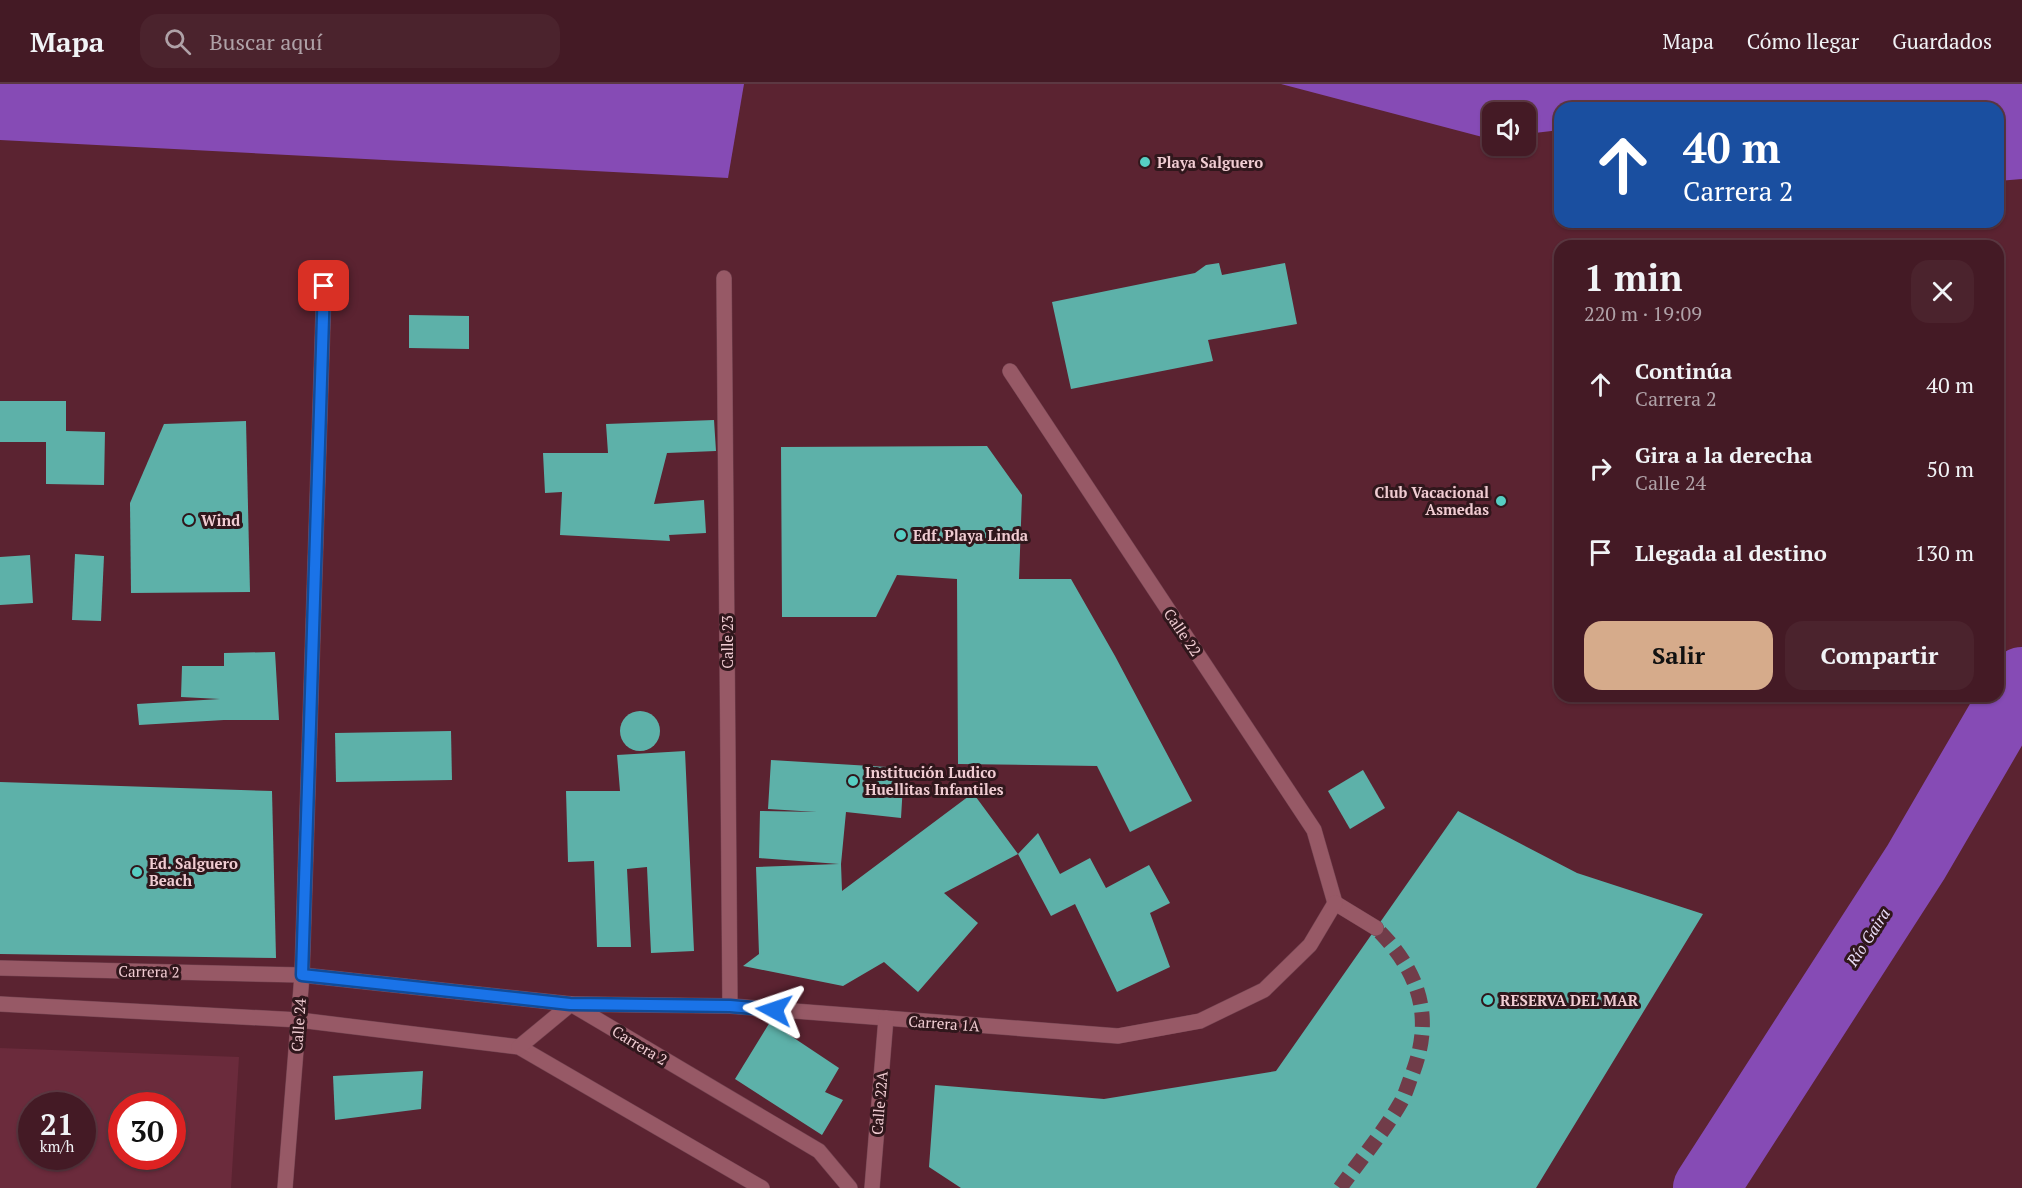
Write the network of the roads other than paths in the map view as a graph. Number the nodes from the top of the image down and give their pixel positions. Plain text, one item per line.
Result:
1 (724, 278) dead end
2 (324, 286) dead end
3 (1010, 371) dead end
4 (1335, 903) junction
5 (1376, 928) tunnel mouth
6 (0, 968) edge
7 (302, 975) junction
8 (0, 1004) edge
9 (570, 1004) junction
10 (730, 1006) junction
11 (886, 1018) junction
12 (299, 1020) junction
13 (519, 1047) junction
14 (285, 1188) edge
15 (762, 1188) edge
16 (850, 1188) edge
17 (872, 1188) edge

1 - 10 street, Calle 23
2 - 7 street, Calle 24
3 - 4 street, Calle 22
4 - 5 street
4 - 11 street, Carrera 1A
6 - 7 street, Carrera 2
7 - 9 street, Carrera 2
7 - 12 street, Calle 24
8 - 12 street
9 - 10 street, Carrera 1A
9 - 13 street
9 - 16 street, Carrera 2
10 - 11 street, Carrera 1A
11 - 17 street, Calle 22A
12 - 13 street
12 - 14 street, Calle 24
13 - 15 street

